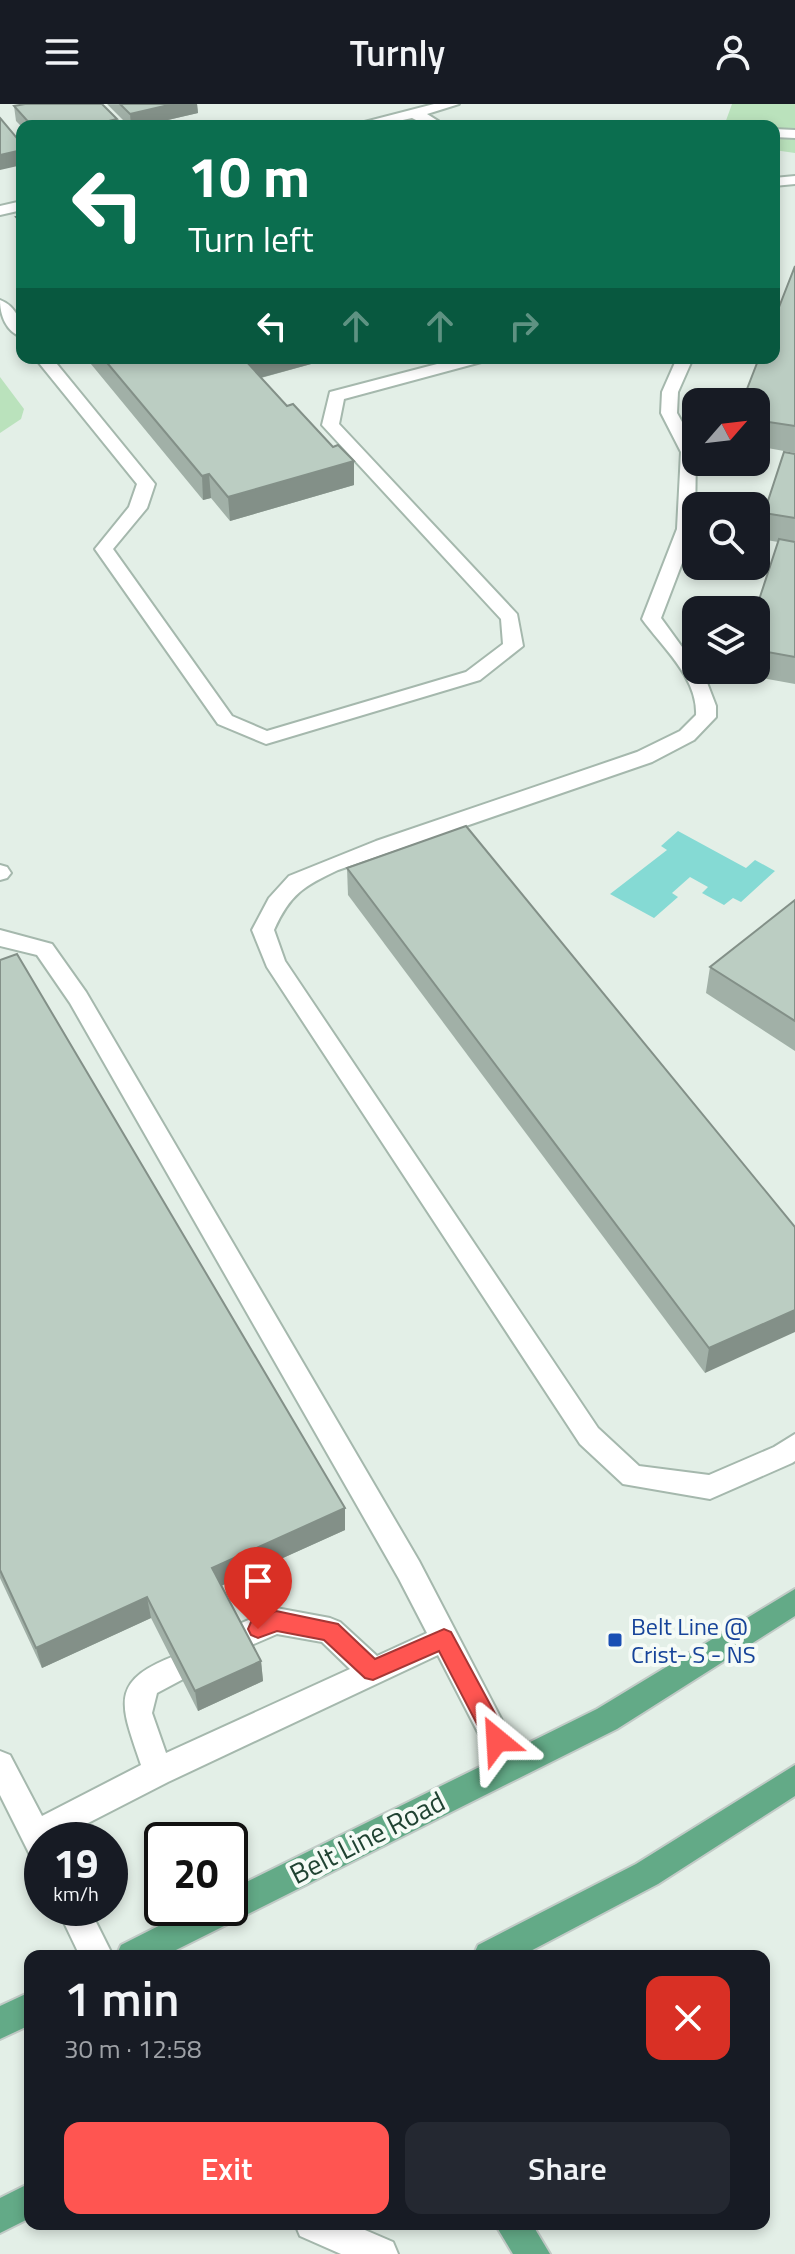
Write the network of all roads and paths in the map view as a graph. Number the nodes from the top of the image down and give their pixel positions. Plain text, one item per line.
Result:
1 (452, 104) edge
2 (414, 113) junction
3 (383, 120) edge
4 (427, 120) edge
5 (0, 305) edge
6 (16, 325) edge
7 (48, 364) edge
8 (456, 364) edge
9 (682, 364) edge
10 (0, 938) edge
11 (795, 1445) edge
12 (795, 1601) edge
13 (240, 1637) edge
14 (444, 1639) junction
15 (177, 1668) edge
16 (373, 1671) junction
17 (0, 1765) edge
18 (510, 1765) junction
19 (158, 1772) junction
20 (795, 1779) edge
21 (30, 1822) edge
22 (70, 1822) edge
23 (248, 1897) edge
24 (81, 1926) edge
25 (191, 1926) edge
26 (94, 1950) edge
27 (144, 1950) edge
28 (503, 1950) edge
29 (24, 2011) edge
30 (0, 2023) edge
31 (24, 2203) edge
32 (0, 2216) edge
33 (326, 2230) edge
34 (516, 2230) edge
35 (381, 2254) edge
36 (533, 2254) edge

1 - 2 street
2 - 3 street
2 - 4 street
5 - 6 street
7 - 8 street
9 - 11 street
10 - 14 street
12 - 18 main road, Belt Line Road
13 - 16 street
14 - 16 street
14 - 18 street
15 - 19 street
16 - 19 street
17 - 21 street
18 - 23 main road, Belt Line Road
19 - 22 street
20 - 28 main road
24 - 26 street
25 - 27 main road, Belt Line Road
29 - 30 main road
31 - 32 main road
33 - 35 street
34 - 36 main road

